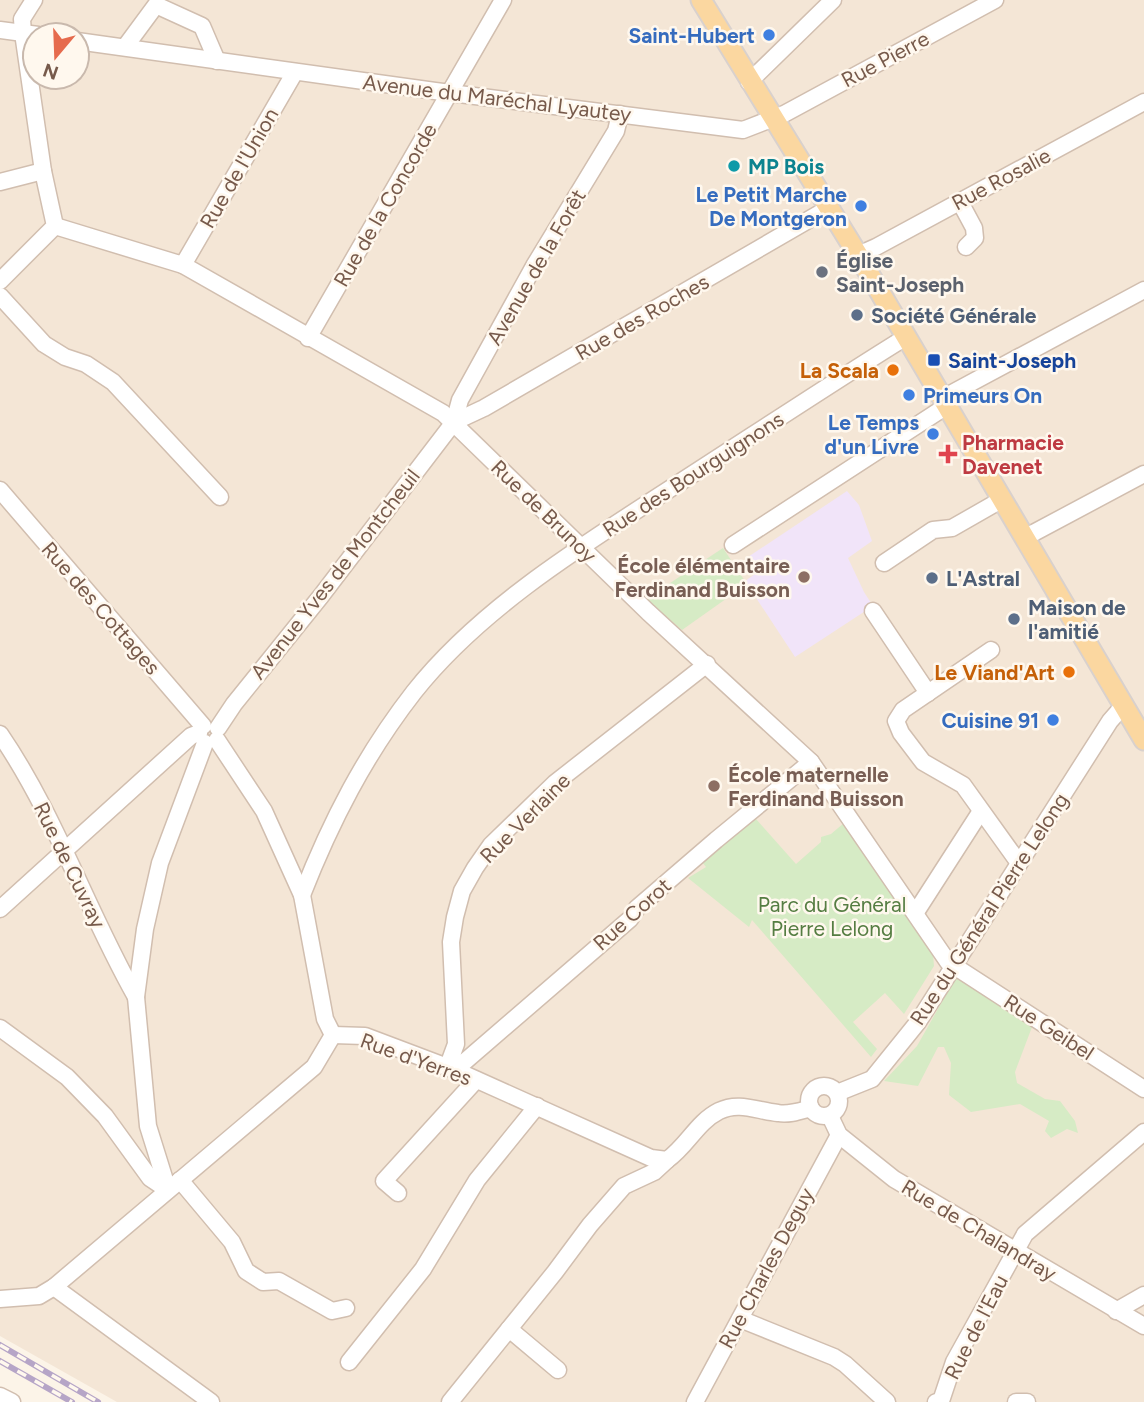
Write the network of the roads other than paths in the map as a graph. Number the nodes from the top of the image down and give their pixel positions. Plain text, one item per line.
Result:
1 (34, 0) edge
2 (503, 0) edge
3 (701, 0) edge
4 (833, 0) edge
5 (995, 0) edge
6 (23, 21) edge
7 (0, 30) edge
8 (21, 33) edge
9 (91, 43) edge
10 (125, 47) junction
11 (217, 61) junction
12 (295, 72) junction
13 (749, 82) junction
14 (36, 91) edge
15 (451, 93) junction
16 (1144, 102) edge
17 (621, 114) junction
18 (774, 118) junction
19 (43, 171) junction
20 (0, 183) edge
21 (960, 202) junction
22 (829, 208) junction
23 (55, 226) junction
24 (966, 247) dead end
25 (858, 255) junction
26 (183, 265) junction
27 (0, 281) edge
28 (1144, 290) edge
29 (0, 296) edge
30 (906, 337) junction
31 (308, 338) junction
32 (943, 403) junction
33 (454, 422) junction
34 (1144, 474) edge
35 (0, 490) edge
36 (220, 497) dead end
37 (1002, 500) junction
38 (1024, 538) junction
39 (733, 545) dead end
40 (581, 546) junction
41 (884, 563) dead end
42 (873, 611) dead end
43 (991, 650) dead end
44 (707, 664) junction
45 (928, 693) junction
46 (1124, 705) junction
47 (0, 734) edge
48 (209, 734) junction
49 (1144, 740) edge
50 (811, 762) junction
51 (981, 811) junction
52 (65, 850) junction
53 (1018, 863) junction
54 (302, 895) junction
55 (0, 909) edge
56 (916, 912) junction
57 (954, 965) junction
58 (136, 996) junction
59 (0, 1028) edge
60 (333, 1035) junction
61 (456, 1044) junction
62 (475, 1053) junction
63 (455, 1070) junction
64 (476, 1080) junction
65 (1144, 1089) edge
66 (837, 1093) junction
67 (537, 1106) junction
68 (811, 1108) junction
69 (830, 1116) junction
70 (148, 1126) junction
71 (1144, 1132) edge
72 (839, 1135) junction
73 (138, 1159) junction
74 (667, 1160) junction
75 (174, 1185) junction
76 (398, 1193) dead end
77 (1015, 1251) junction
78 (54, 1287) junction
79 (1144, 1295) edge
80 (0, 1299) edge
81 (346, 1308) dead end
82 (1116, 1311) junction
83 (740, 1319) junction
84 (1144, 1326) edge
85 (509, 1329) junction
86 (349, 1362) dead end
87 (558, 1370) dead end
88 (0, 1396) edge
89 (12, 1402) edge
90 (211, 1402) edge
91 (450, 1402) edge
92 (695, 1402) edge
93 (887, 1402) edge
94 (936, 1402) edge

1 - 6 street
2 - 15 street, Rue de la Concorde
3 - 13 main road
4 - 13 street
5 - 18 street, Rue Pierre
7 - 8 street
9 - 10 street, Avenue du Maréchal Lyautey
10 - 11 street, Avenue du Maréchal Lyautey
10 - 11 street
11 - 12 street, Avenue du Maréchal Lyautey
12 - 15 street, Avenue du Maréchal Lyautey
12 - 26 street, Rue de l'Union
13 - 18 main road
14 - 19 street
15 - 17 street, Avenue du Maréchal Lyautey
15 - 31 street, Rue de la Concorde
16 - 21 street, Rue Rosalie
17 - 18 street, Avenue du Maréchal Lyautey
17 - 33 street, Avenue de la Forêt
18 - 22 main road
19 - 20 street
19 - 23 street
21 - 24 street
21 - 25 street, Rue Rosalie
22 - 25 main road
22 - 33 street, Rue des Roches
23 - 26 street, Rue de Brunoy
23 - 27 street
25 - 30 main road
26 - 31 street, Rue de Brunoy
28 - 32 street
29 - 36 street
30 - 32 main road
30 - 40 street, Rue des Bourguignons
31 - 33 street, Rue de Brunoy
32 - 37 main road
32 - 39 street
33 - 40 street, Rue de Brunoy
33 - 48 street, Avenue Yves de Montcheuil
34 - 38 street
35 - 48 street, Rue des Cottages
37 - 38 main road
37 - 41 street
38 - 46 main road
40 - 44 street, Rue de Brunoy
40 - 54 street, Rue des Bourguignons
42 - 45 street
43 - 45 street
44 - 50 street, Rue de Brunoy
44 - 61 street, Rue Verlaine
45 - 51 street
46 - 49 main road
46 - 53 street, Rue du Général Pierre Lelong
47 - 52 street, Rue de Cuvray
48 - 52 street
48 - 54 street, Rue des Cottages
48 - 58 street
50 - 56 street, Rue de Brunoy
50 - 62 street, Rue Corot
51 - 53 street
51 - 56 street
52 - 55 street
52 - 58 street, Rue de Cuvray
53 - 57 street, Rue du Général Pierre Lelong
54 - 60 street, Rue des Cottages
56 - 57 street, Rue de Brunoy
57 - 65 street, Rue Geibel
57 - 66 street, Rue du Général Pierre Lelong
58 - 70 street
59 - 73 street
60 - 63 street, Rue d'Yerres
60 - 75 street, Rue d'Yerres
61 - 62 street
61 - 63 street, Rue Verlaine
62 - 63 street, Rue Corot
63 - 64 street, Rue d'Yerres
64 - 67 street, Rue d'Yerres
64 - 76 street
66 - 68 street
66 - 69 street
67 - 74 street, Rue d'Yerres
67 - 86 street
68 - 69 street
68 - 74 street
69 - 72 street, Rue de Chalandray
70 - 73 street
70 - 75 street
71 - 77 street, Rue de l'Eau
72 - 77 street, Rue de Chalandray
72 - 83 street, Rue Charles Deguy
73 - 75 street
74 - 85 street
75 - 78 street, Rue d'Yerres
75 - 81 street
77 - 82 street, Rue de Chalandray
77 - 94 street, Rue de l'Eau
78 - 80 street, Rue d'Yerres
78 - 90 street
79 - 82 street
82 - 84 street, Rue de Chalandray
83 - 92 street, Rue Charles Deguy
83 - 93 street
85 - 87 street
85 - 91 street
88 - 89 street

